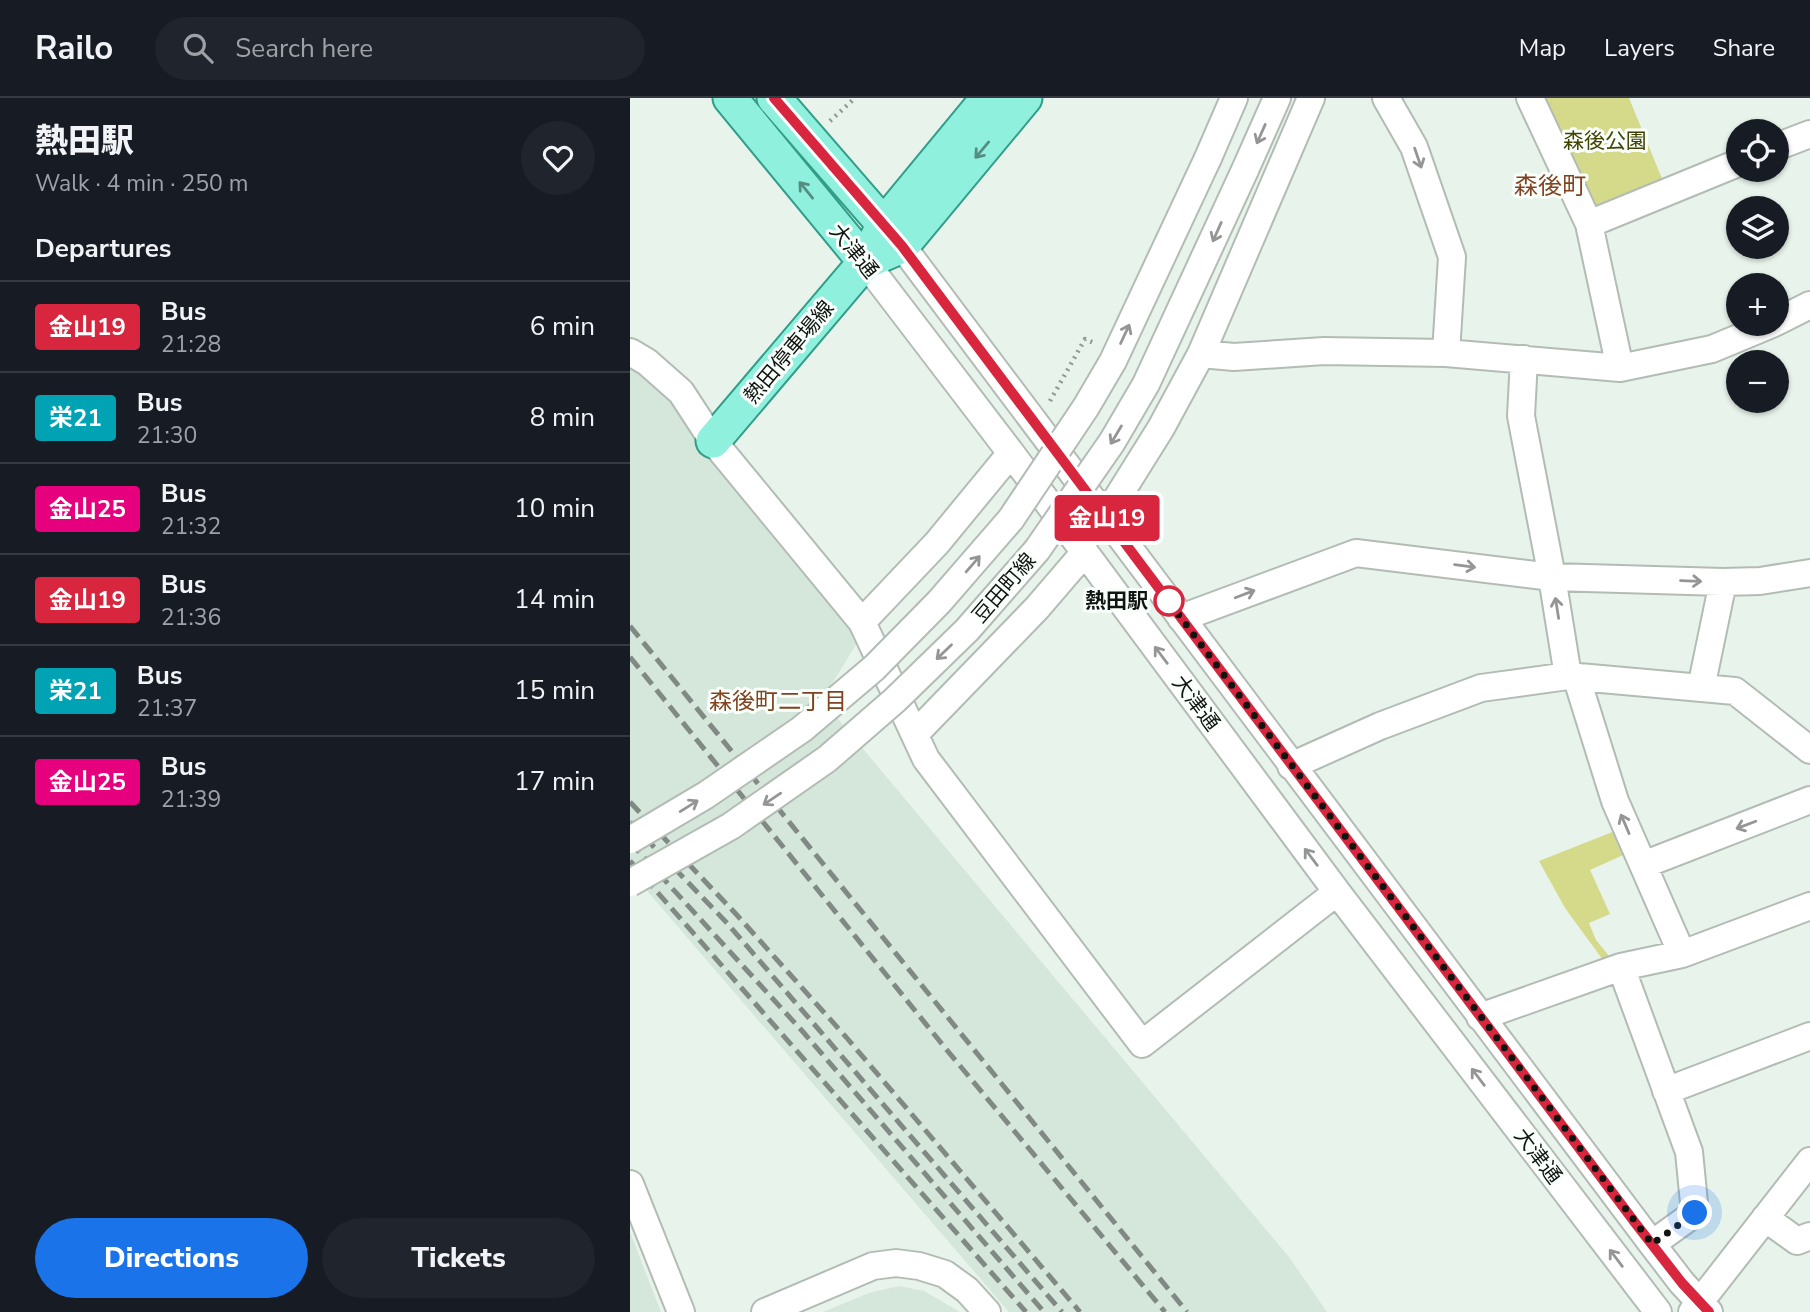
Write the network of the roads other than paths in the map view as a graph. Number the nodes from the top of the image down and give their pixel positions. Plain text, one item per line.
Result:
1 (730, 98) edge
2 (774, 98) edge
3 (988, 98) edge
4 (1025, 98) edge
5 (1234, 98) edge
6 (1277, 98) edge
7 (1311, 98) edge
8 (1386, 98) edge
9 (1530, 98) edge
10 (1810, 134) edge
11 (1789, 142) edge
12 (1726, 168) edge
13 (1589, 223) junction
14 (893, 235) junction
15 (865, 262) junction
16 (1810, 305) edge
17 (1789, 316) edge
18 (1743, 336) edge
19 (630, 352) edge
20 (1446, 353) junction
21 (1201, 354) junction
22 (1524, 359) junction
23 (1620, 368) junction
24 (713, 441) junction
25 (1011, 453) junction
26 (1106, 516) junction
27 (1084, 552) junction
28 (1810, 573) edge
29 (1552, 577) junction
30 (1723, 582) junction
31 (1181, 618) junction
32 (862, 622) junction
33 (1572, 676) junction
34 (1701, 688) junction
35 (915, 734) junction
36 (1810, 750) edge
37 (1291, 766) junction
38 (1810, 800) edge
39 (630, 840) edge
40 (1643, 864) junction
41 (630, 883) edge
42 (1337, 892) junction
43 (1810, 906) edge
44 (1682, 954) junction
45 (1621, 967) junction
46 (1480, 1017) junction
47 (1810, 1035) edge
48 (1666, 1091) junction
49 (1808, 1167) edge
50 (630, 1184) edge
51 (1765, 1218) junction
52 (1810, 1236) edge
53 (1652, 1244) junction
54 (1700, 1309) edge
55 (681, 1312) edge
56 (765, 1312) edge
57 (987, 1312) edge
58 (1658, 1312) edge

15 -> 1 main road, 大津通
2 - 14 main road, 大津通
3 - 14 main road, 熱田停車場線
4 -> 14 main road, 熱田停車場線
39 -> 5 street, 豆田町線, bridge
6 -> 41 street, 豆田町線, bridge
7 - 21 street
8 -> 20 street
9 - 13 street
10 - 11 street
12 - 13 street
13 - 23 street
14 - 15 main road, 熱田停車場線
14 - 26 street, 大津通
15 - 24 main road, 熱田停車場線
15 - 25 street, 大津通
16 - 17 street
18 - 23 street
19 - 24 street
20 - 21 street
20 - 22 street
21 - 26 street
22 - 23 street
22 - 29 street
24 - 32 street
25 - 27 street, 大津通
25 - 32 street
26 - 31 street, 大津通
27 - 35 street
42 -> 27 street, 大津通
28 - 30 street
29 -> 30 street
31 -> 29 street
33 -> 29 street
30 - 34 street
31 - 37 street, 大津通
32 - 35 street
33 - 34 street
33 - 37 street
40 -> 33 street
34 - 36 street
35 - 42 street
37 - 46 street, 大津通
38 -> 40 street
40 - 44 street
58 -> 42 street, 大津通
43 - 44 street
44 - 45 street
45 - 46 street
45 - 48 street
46 - 53 street, 大津通
47 - 48 street
48 - 53 street
49 - 51 street
50 - 55 street
51 - 52 street
51 - 54 street
53 - 54 street, 大津通
56 - 57 street

